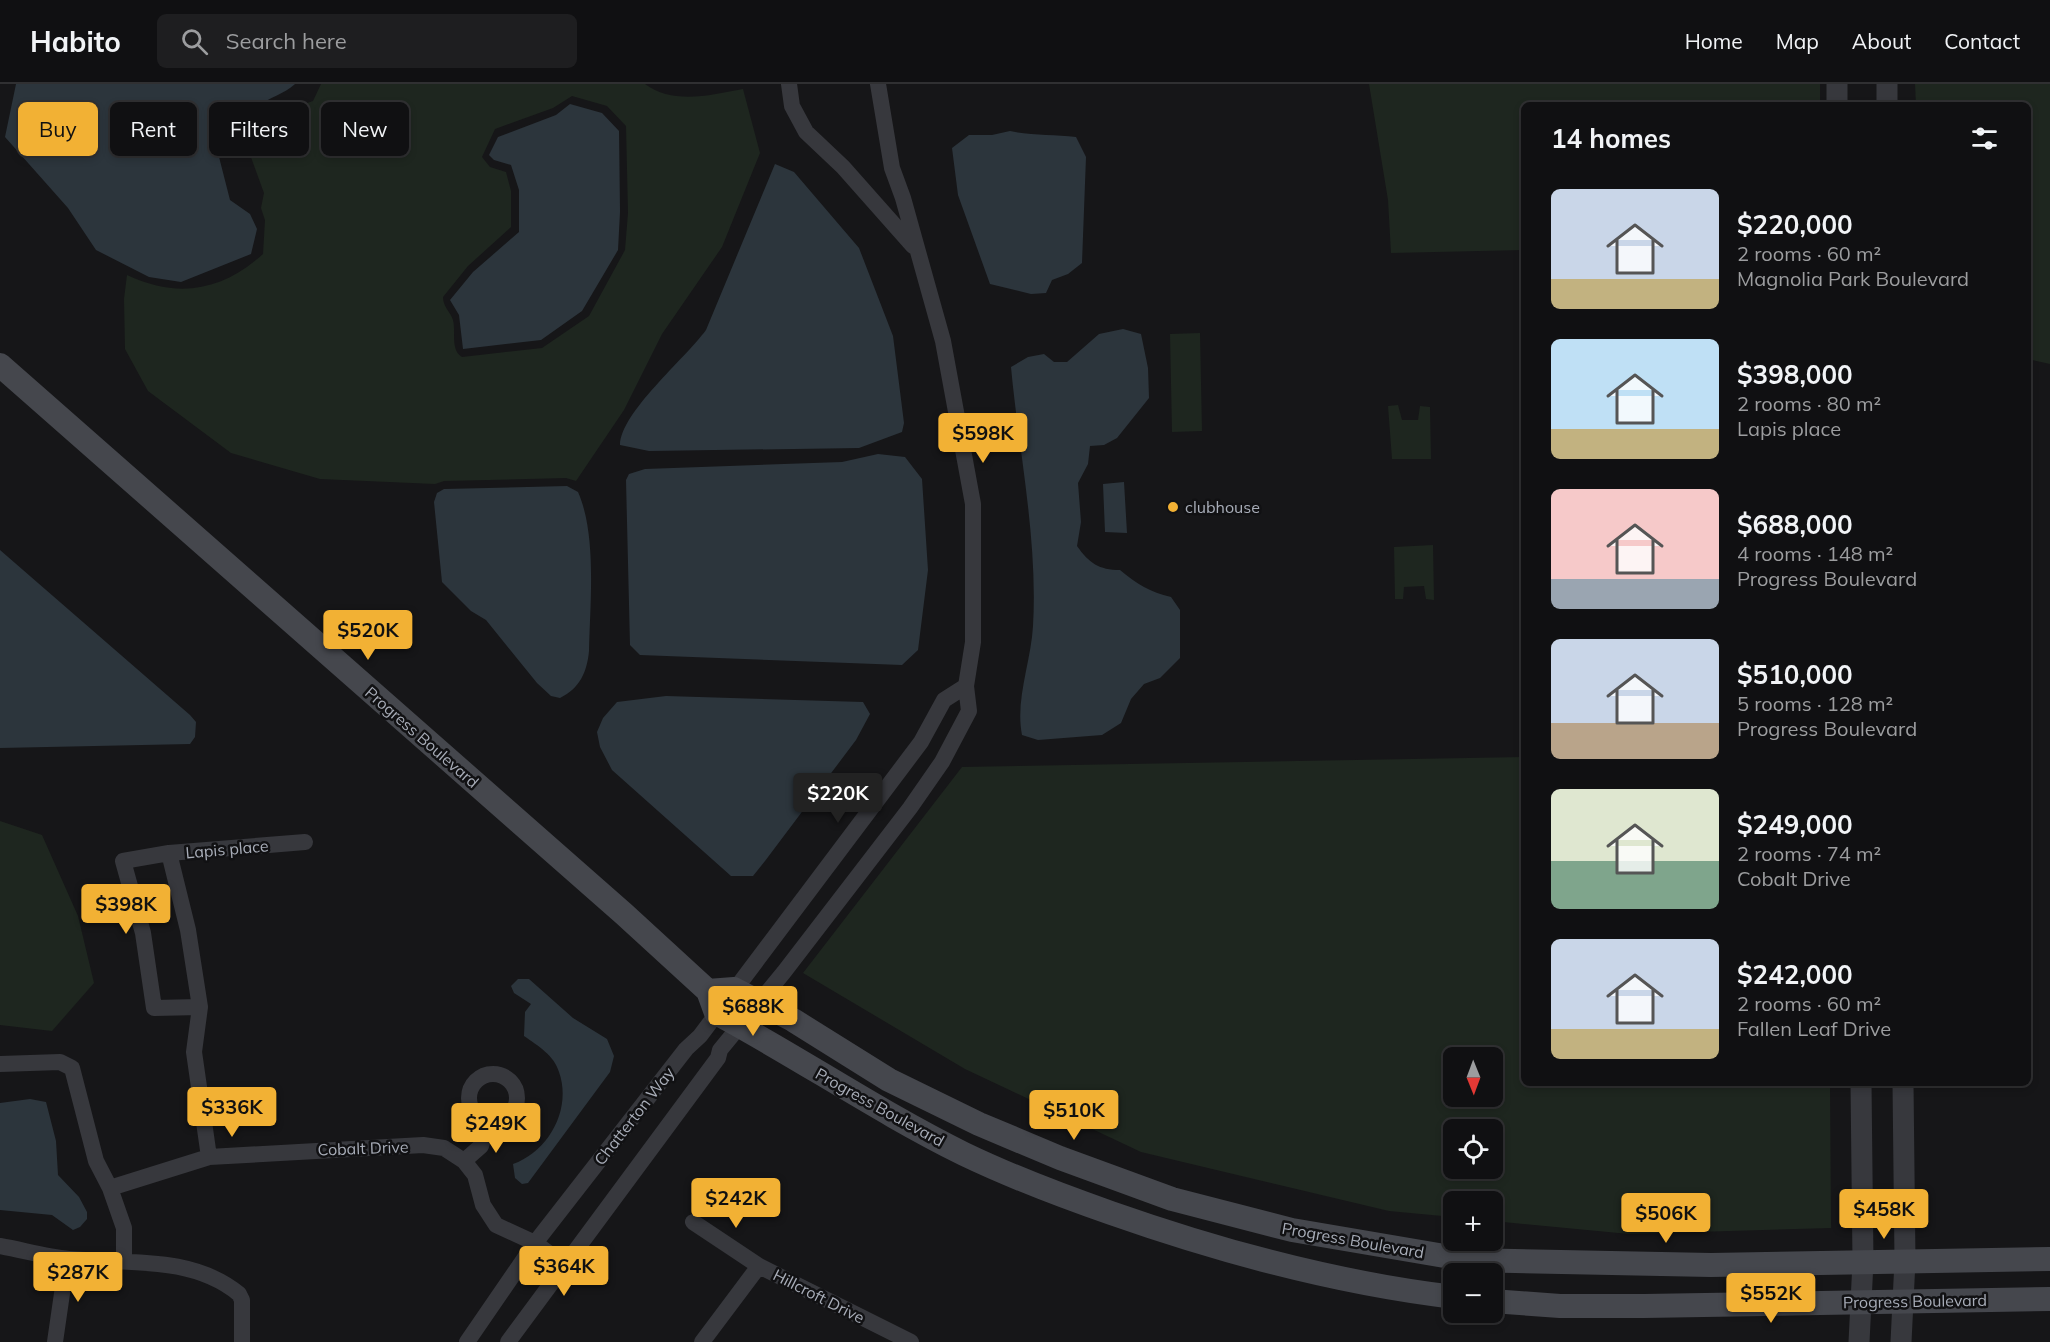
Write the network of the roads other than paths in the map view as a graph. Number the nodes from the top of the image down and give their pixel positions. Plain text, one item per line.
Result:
1 (789, 84) edge
2 (878, 84) edge
3 (1837, 84) edge
4 (1887, 84) edge
5 (1837, 102) edge
6 (1887, 102) edge
7 (916, 248) junction
8 (0, 365) edge
9 (966, 686) junction
10 (305, 842) dead end
11 (169, 854) junction
12 (734, 989) junction
13 (712, 1002) junction
14 (760, 1003) junction
15 (200, 1007) junction
16 (740, 1026) junction
17 (0, 1064) edge
18 (1861, 1086) edge
19 (1903, 1086) edge
20 (488, 1122) dead end
21 (209, 1157) junction
22 (464, 1161) junction
23 (110, 1188) junction
24 (693, 1222) dead end
25 (535, 1243) junction
26 (0, 1246) edge
27 (67, 1259) junction
28 (2050, 1259) edge
29 (124, 1261) junction
30 (1905, 1261) junction
31 (1863, 1262) junction
32 (566, 1266) junction
33 (759, 1266) junction
34 (1443, 1296) edge
35 (2050, 1299) edge
36 (1903, 1301) junction
37 (1503, 1302) edge
38 (1861, 1302) junction
39 (56, 1342) edge
40 (242, 1342) edge
41 (467, 1342) edge
42 (508, 1342) edge
43 (702, 1342) edge
44 (912, 1342) edge
45 (1859, 1342) edge
46 (1901, 1342) edge

1 - 7 street
2 - 7 street, Chatterton Way
3 - 5 street
4 - 6 street
7 - 9 street, Chatterton Way
8 - 13 main road, Progress Boulevard
9 - 12 street
9 - 14 street, Chatterton Way
10 - 11 street, Lapis place
11 - 15 street, Lapis place
11 - 15 street
12 - 13 main road
12 - 14 main road, Progress Boulevard
13 - 16 main road, Progress Boulevard
13 - 25 street, Chatterton Way
14 - 16 street, Chatterton Way
14 - 31 main road, Progress Boulevard
15 - 21 street, Lapis place
16 - 32 street, Chatterton Way
16 - 34 main road, Progress Boulevard
17 - 23 street
18 - 31 street
19 - 30 street
20 - 22 street
21 - 22 street, Cobalt Drive
21 - 23 street, Cobalt Drive
22 - 25 street
23 - 29 street
24 - 33 street, Hillcroft Drive
25 - 32 street
25 - 41 street, Chatterton Way
26 - 27 street
27 - 29 street
27 - 39 street
28 - 30 main road, Progress Boulevard
29 - 40 street
30 - 31 main road, Progress Boulevard
30 - 36 street
31 - 38 street
32 - 42 street, Chatterton Way
33 - 43 street
33 - 44 street, Hillcroft Drive
35 - 36 main road, Progress Boulevard
36 - 38 main road, Progress Boulevard
36 - 46 street
37 - 38 main road, Progress Boulevard
38 - 45 street

